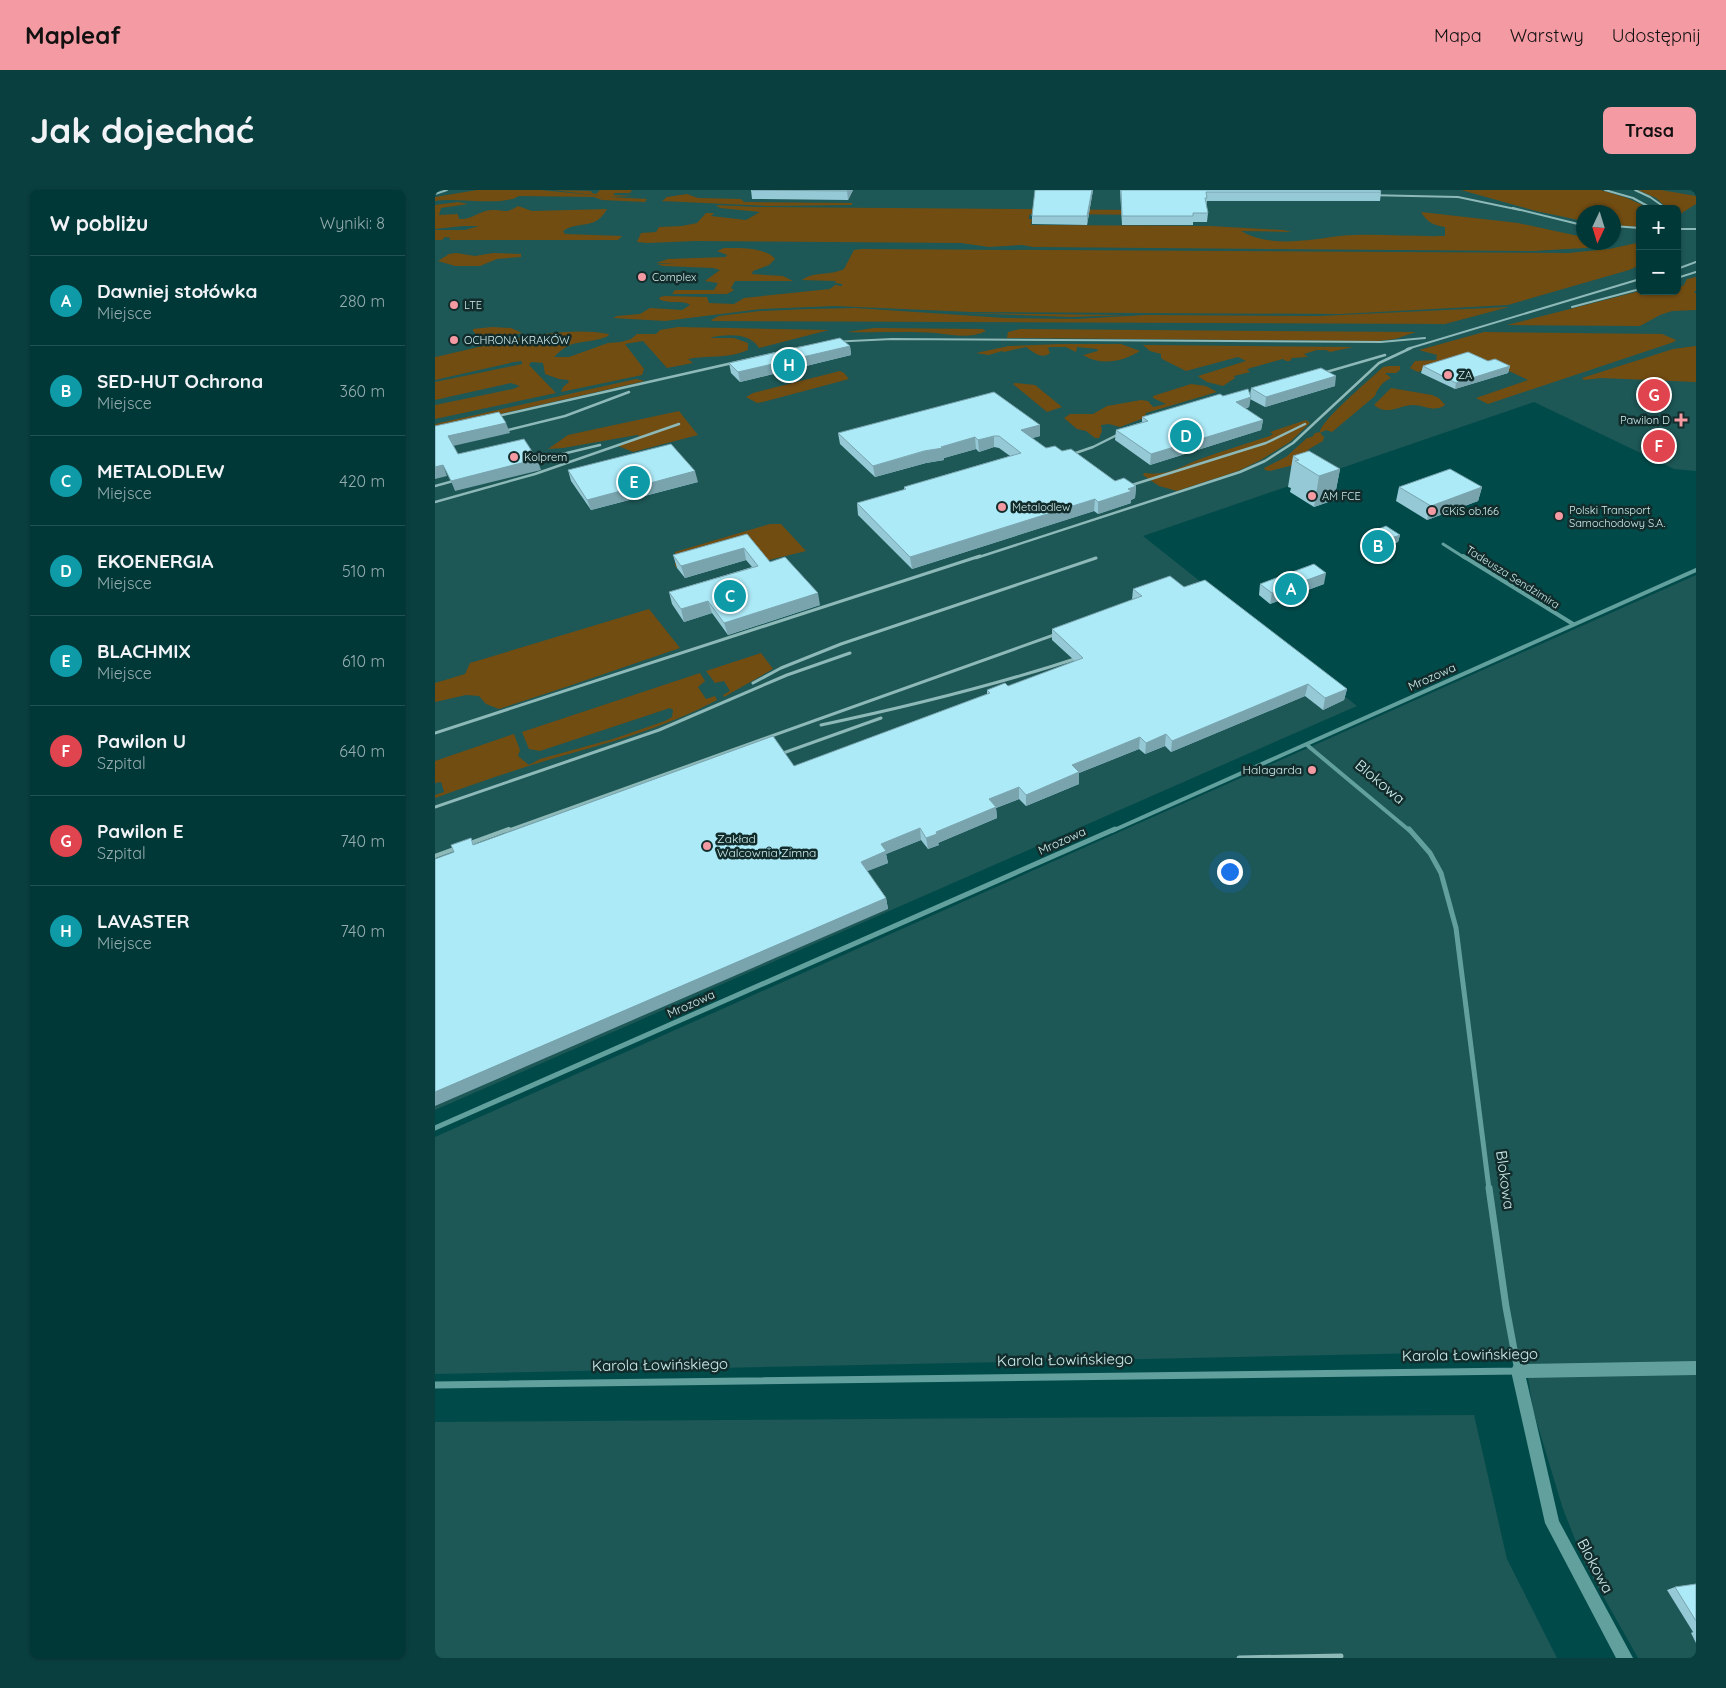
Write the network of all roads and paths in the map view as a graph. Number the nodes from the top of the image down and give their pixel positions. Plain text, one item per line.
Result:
1 (1443, 544) dead end
2 (1696, 570) edge
3 (1573, 624) junction
4 (1307, 745) junction
5 (435, 1128) edge
6 (1696, 1368) edge
7 (1518, 1371) junction
8 (435, 1385) edge
9 (1625, 1658) edge

1 - 3 street, Tadeusza Sendzimira
2 - 3 street, Mrozowa
3 - 4 street, Mrozowa
4 - 5 street, Mrozowa
4 - 7 street, Blokowa
6 - 7 street, Karola Łowińskiego
7 - 8 street, Karola Łowińskiego
7 - 9 street, Blokowa

